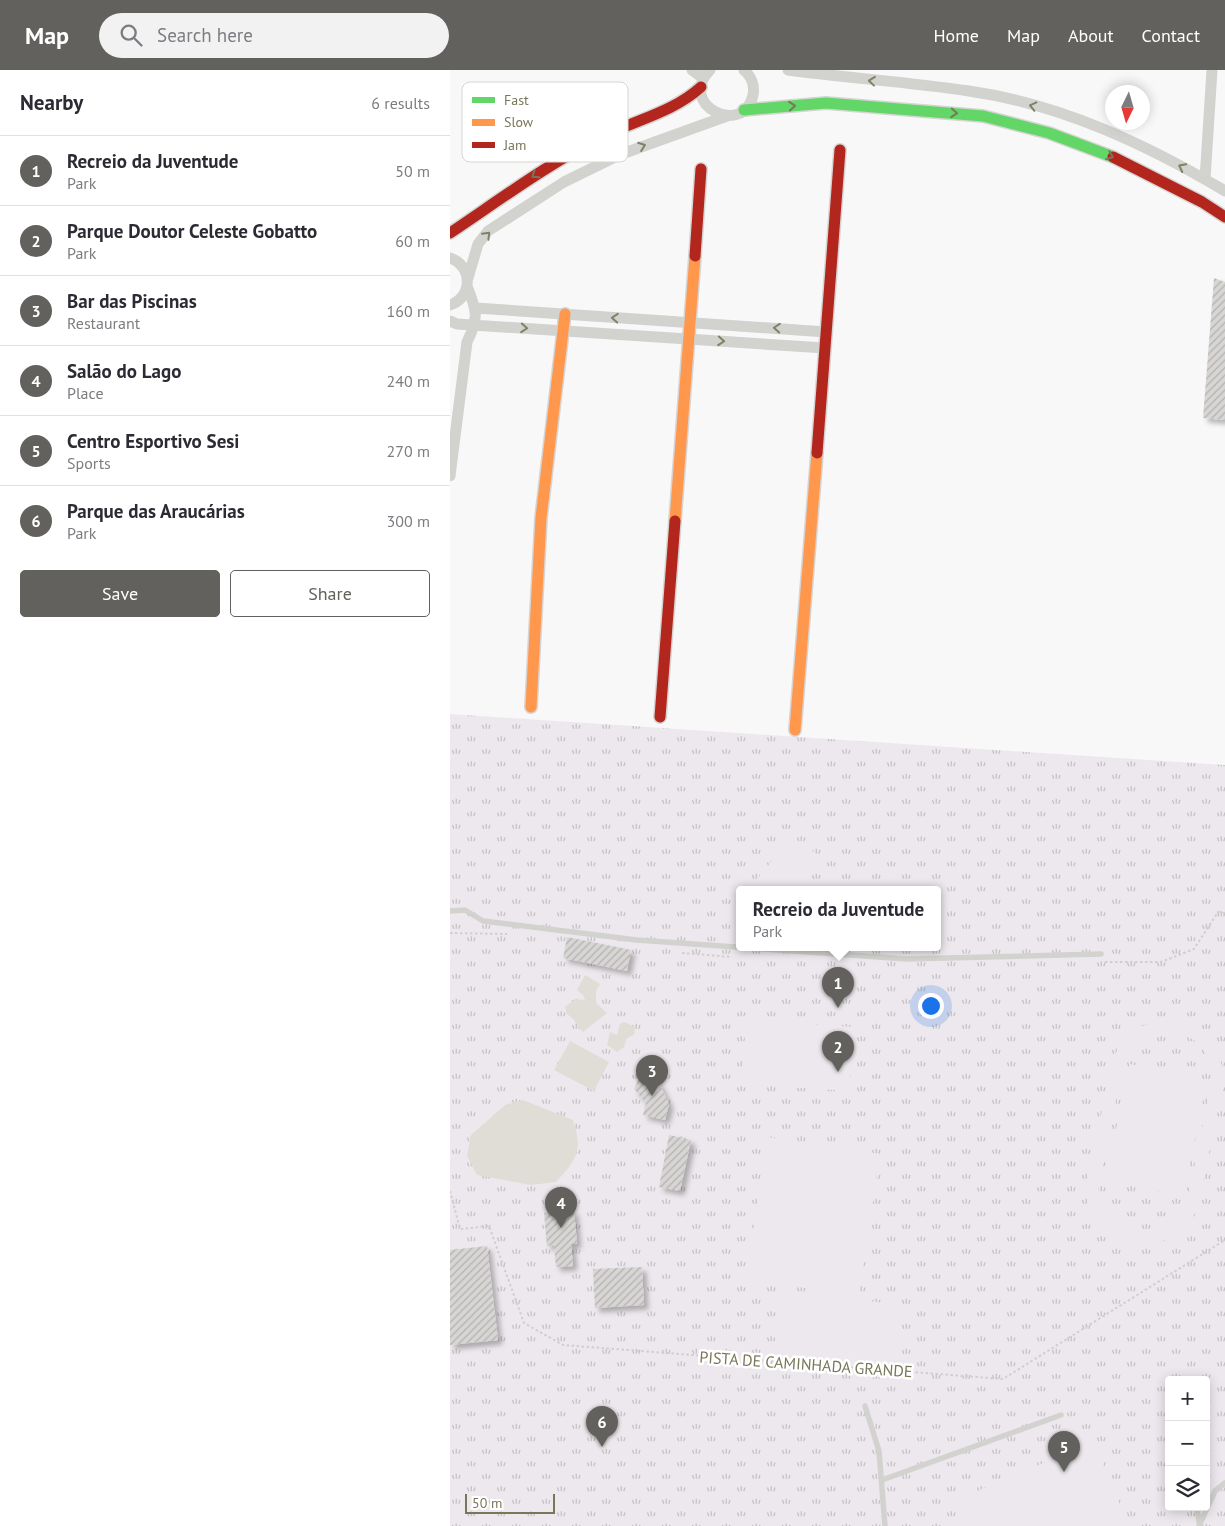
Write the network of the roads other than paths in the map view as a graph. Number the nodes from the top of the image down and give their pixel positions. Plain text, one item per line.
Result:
1 (692, 70) edge
2 (744, 70) edge
3 (788, 70) edge
4 (1212, 70) edge
5 (705, 78) edge
6 (744, 110) junction
7 (727, 116) junction
8 (628, 126) edge
9 (840, 150) dead end
10 (628, 152) edge
11 (557, 162) edge
12 (605, 162) edge
13 (701, 169) dead end
14 (1205, 179) junction
15 (1225, 191) edge
16 (1225, 217) edge
17 (450, 233) edge
18 (450, 258) edge
19 (468, 282) junction
20 (450, 306) edge
21 (476, 308) junction
22 (565, 314) junction
23 (450, 321) edge
24 (689, 322) junction
25 (476, 324) junction
26 (563, 330) junction
27 (826, 332) junction
28 (688, 339) junction
29 (825, 348) junction
30 (450, 476) edge
31 (530, 707) dead end
32 (660, 717) dead end
33 (795, 730) dead end
34 (450, 911) edge
35 (736, 947) edge
36 (793, 951) edge
37 (1101, 954) dead end
38 (865, 1406) dead end
39 (1061, 1415) dead end
40 (882, 1480) junction
41 (1225, 1483) edge
42 (1197, 1511) edge
43 (1199, 1524) edge
44 (885, 1526) edge

1 - 5 street
2 - 6 street
14 -> 3 street
4 - 14 street
5 - 7 street
5 -> 8 street
6 - 7 street
6 -> 16 street
10 -> 7 street
9 - 27 street
11 -> 17 street
19 -> 12 street
13 - 24 street
14 - 15 street
18 - 19 street
19 - 20 street
19 - 21 street
21 - 22 street
21 - 25 street
24 -> 22 street
22 - 26 street
23 - 25 street
27 -> 24 street
24 - 28 street
25 -> 26 street
25 - 30 street
26 - 28 street
26 - 31 street
27 - 29 street
28 -> 29 street
28 - 32 street
29 - 33 street
34 - 35 lane
36 - 37 lane
38 - 40 lane
39 - 40 lane
40 - 44 lane
41 - 43 lane
42 - 43 lane

